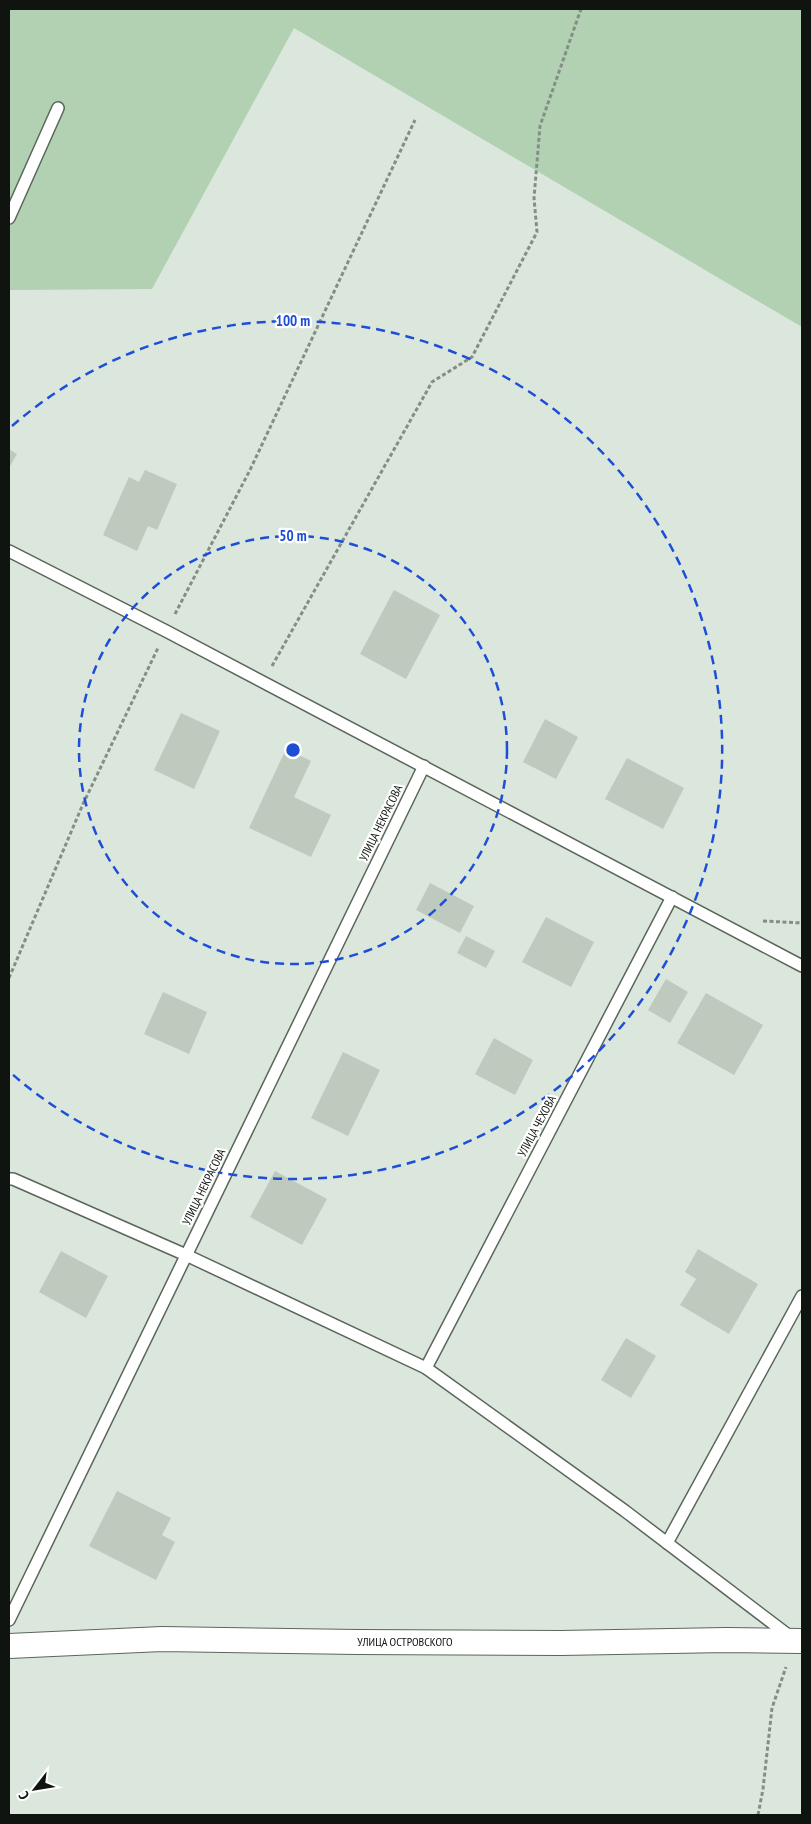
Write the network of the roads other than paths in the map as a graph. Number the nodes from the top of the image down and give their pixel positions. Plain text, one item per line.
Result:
1 (58, 108) dead end
2 (9, 218) edge
3 (9, 551) edge
4 (424, 766) junction
5 (672, 897) junction
6 (802, 966) edge
7 (9, 1179) edge
8 (186, 1255) junction
9 (802, 1296) edge
10 (426, 1368) junction
11 (667, 1543) junction
12 (9, 1620) edge
13 (799, 1641) edge
14 (9, 1646) edge

1 - 2 lane
3 - 4 lane
4 - 5 lane
4 - 8 lane, УЛИЦА НЕКРАСОВА
5 - 6 lane
5 - 10 lane, УЛИЦА ЧЕХОВА
7 - 8 lane
8 - 10 lane
8 - 12 lane, УЛИЦА НЕКРАСОВА
9 - 11 lane
10 - 11 lane
11 - 13 lane
13 - 14 street, УЛИЦА ОСТРОВСКОГО

